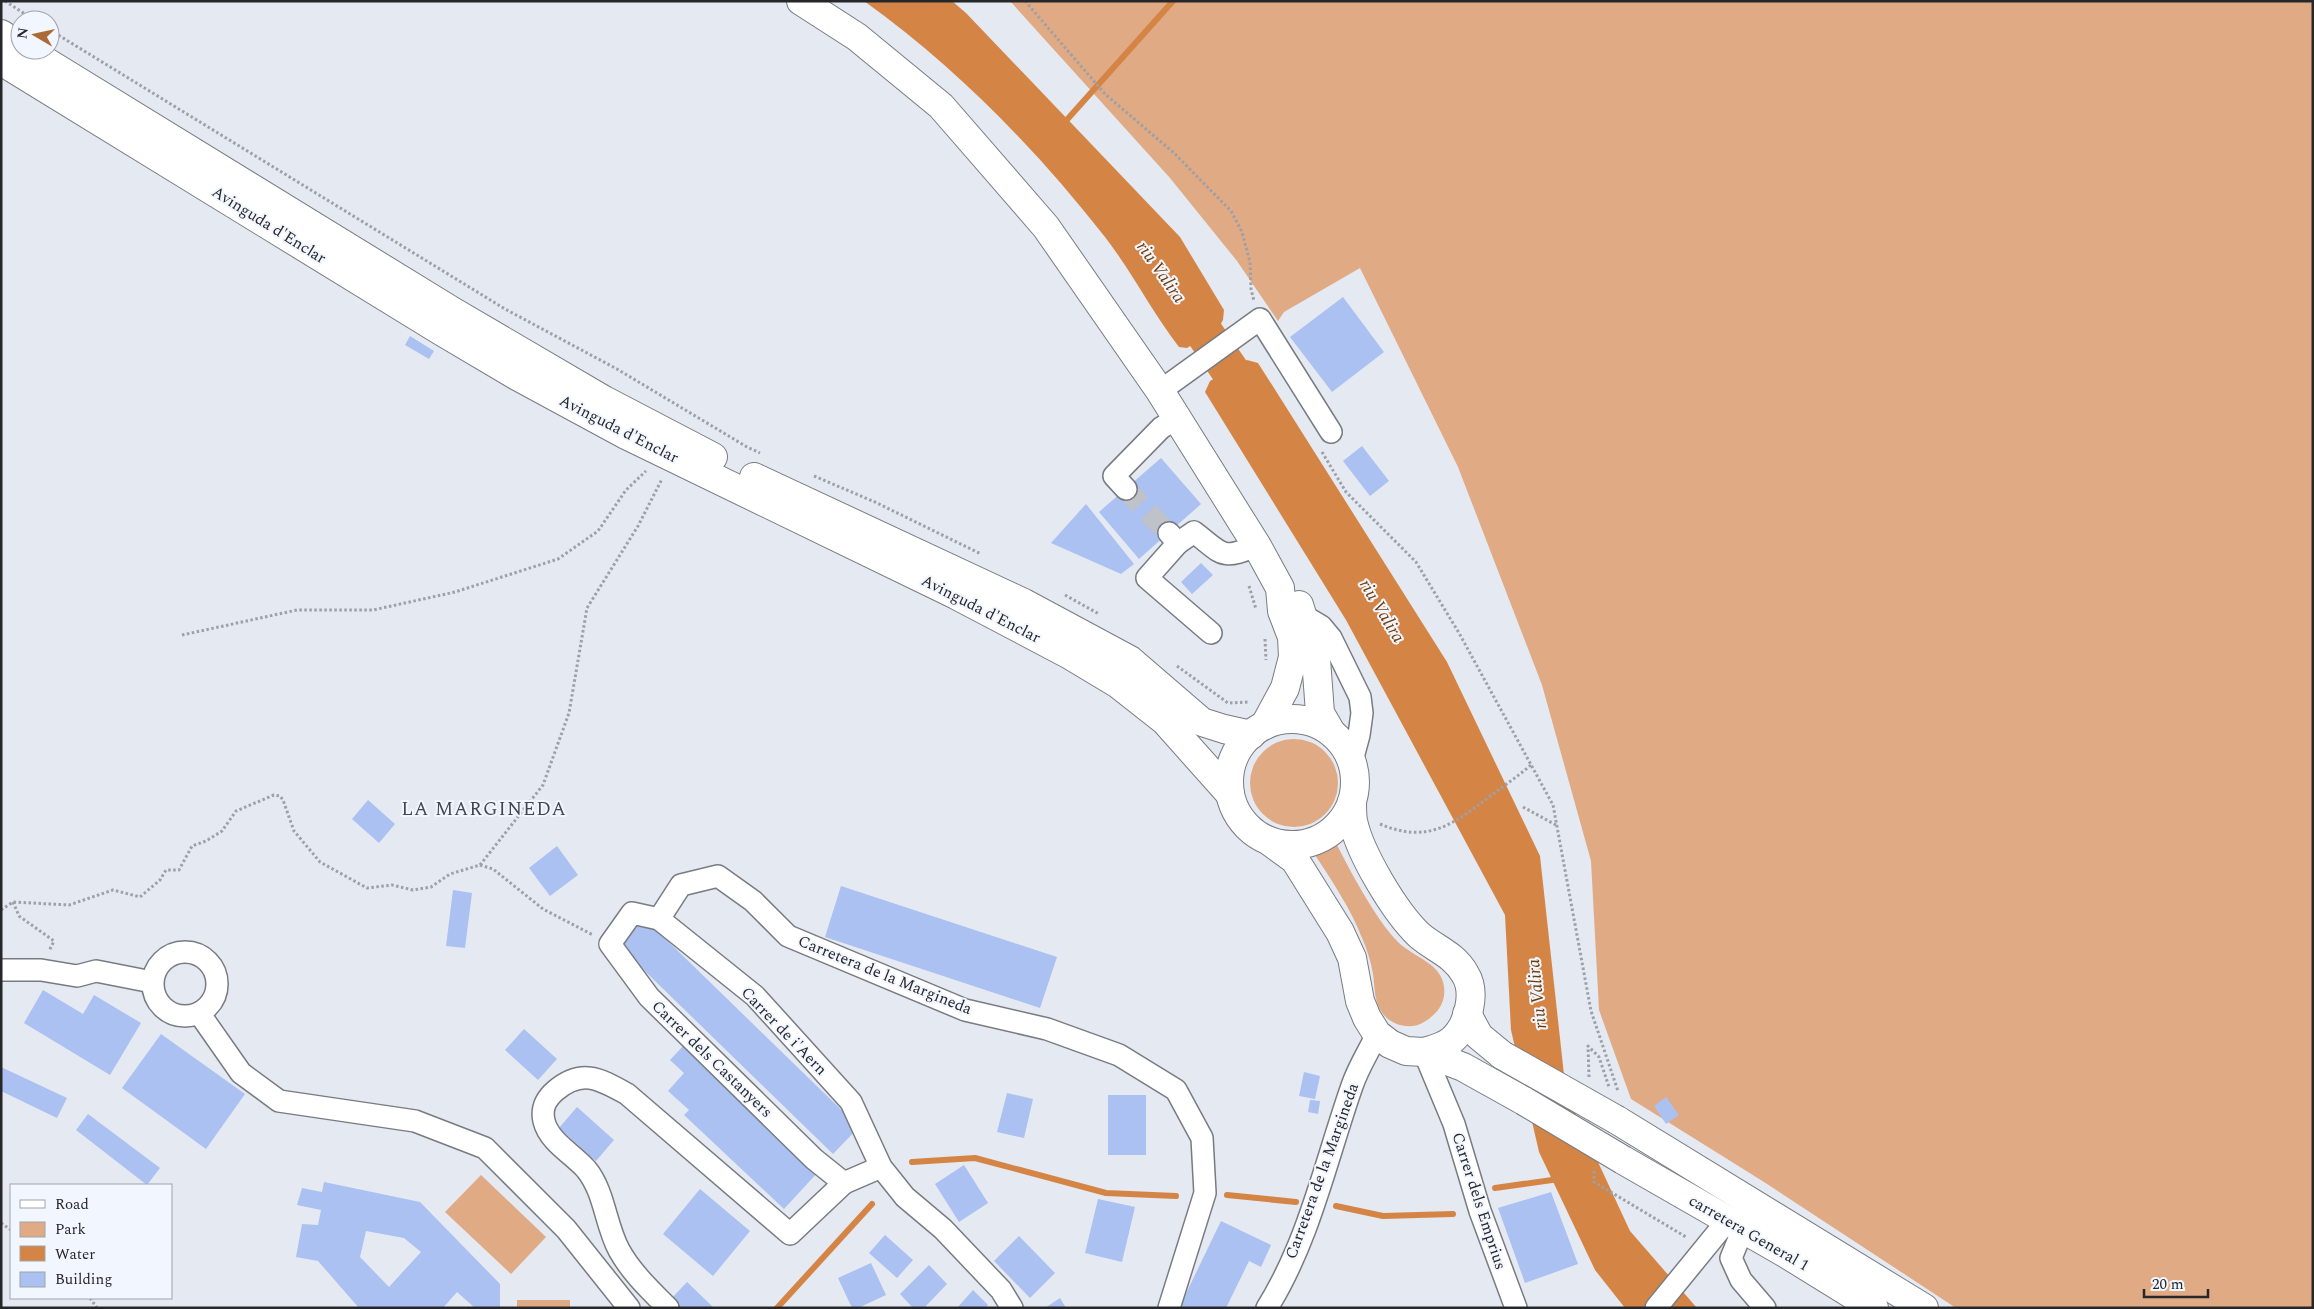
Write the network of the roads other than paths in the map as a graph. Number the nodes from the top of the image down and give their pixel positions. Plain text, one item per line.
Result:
1 (801, 1) edge
2 (43, 60) edge
3 (1, 61) edge
4 (1160, 391) junction
5 (1176, 418) junction
6 (1331, 432) dead end
7 (1126, 488) tunnel mouth
8 (1245, 551) junction
9 (1280, 588) junction
10 (1304, 616) junction
11 (1211, 633) dead end
12 (1258, 730) junction
13 (1330, 732) junction
14 (1352, 761) junction
15 (1230, 794) junction
16 (1352, 802) junction
17 (1268, 840) junction
18 (659, 919) junction
19 (1, 970) edge
20 (152, 982) junction
21 (199, 1014) junction
22 (1467, 1014) junction
23 (1377, 1034) junction
24 (1424, 1052) junction
25 (881, 1167) junction
26 (844, 1183) junction
27 (1735, 1225) junction
28 (629, 1308) edge
29 (668, 1308) edge
30 (1012, 1308) edge
31 (1169, 1308) edge
32 (1266, 1308) edge
33 (1516, 1308) edge
34 (1656, 1308) edge
35 (1765, 1308) edge
36 (1874, 1308) edge
37 (1924, 1308) edge

1 - 4 main road
2 - 12 main road, Avinguda d'Enclar
3 - 15 main road, Avinguda d'Enclar
4 - 5 main road
4 - 6 street
5 - 7 street
5 - 8 main road
8 - 9 main road
8 - 11 street
9 - 10 main road
9 - 12 main road
10 - 13 main road
10 - 14 street
12 - 13 main road
12 - 15 main road
13 - 14 main road
14 - 16 main road
15 - 17 main road
16 - 17 main road
16 - 22 main road
17 - 23 main road
18 - 25 street, Carrer de i'Aern
18 - 26 street, Carrer dels Castanyers
18 - 31 street, Carretera de la Margineda
19 - 20 street
20 - 21 street
20 - 21 street
21 - 28 street
22 - 24 main road
22 - 37 main road, bridge
23 - 24 main road, carretera General 1
23 - 32 street, Carretera de la Margineda
24 - 27 main road, carretera General 1, bridge
24 - 33 street, Carrer dels Emprius
25 - 26 street
25 - 30 street, Carrer de i'Aern
26 - 29 street
27 - 34 street
27 - 35 street
27 - 36 main road, carretera General 1

